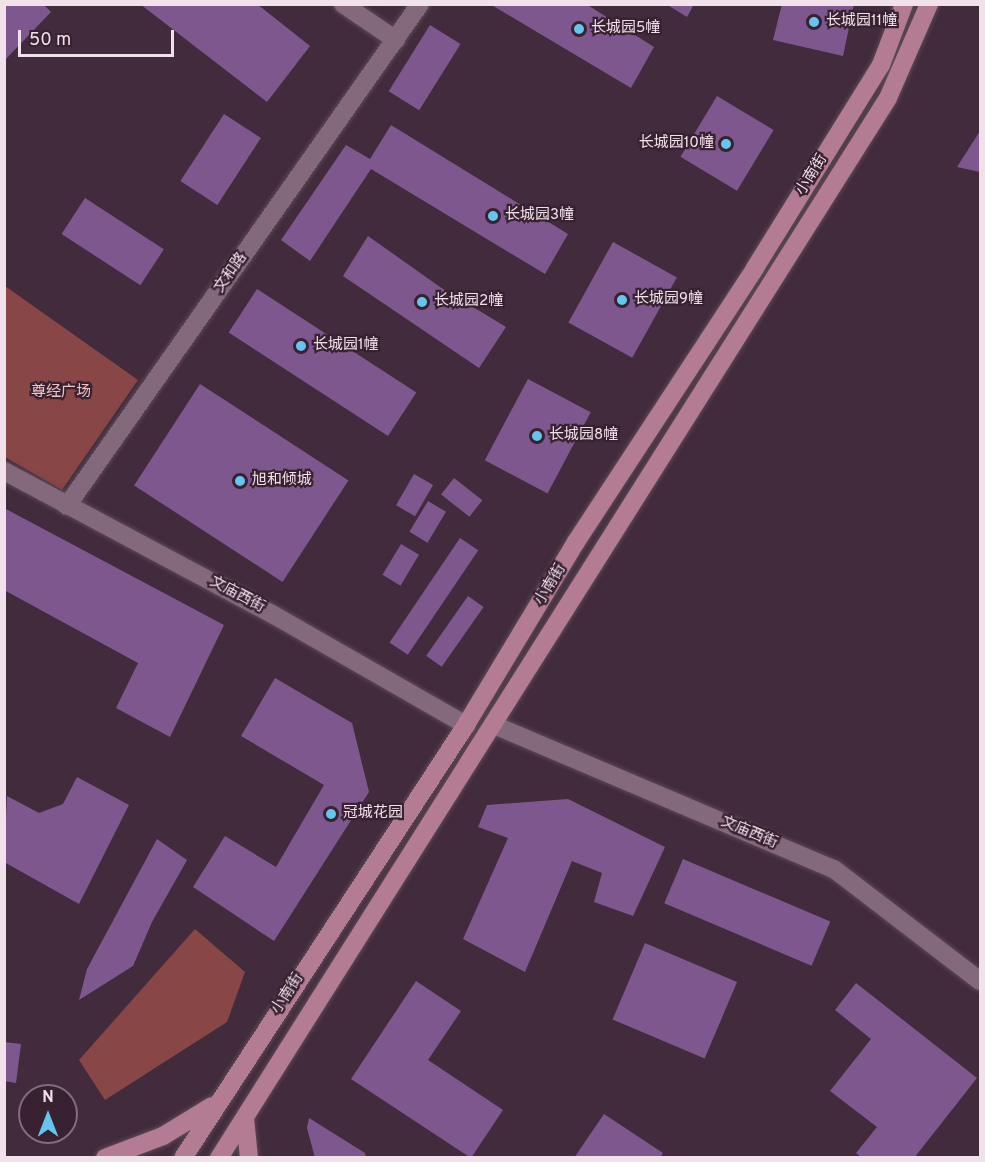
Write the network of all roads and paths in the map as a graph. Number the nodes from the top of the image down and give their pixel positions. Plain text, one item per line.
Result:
1 (343, 4) edge
2 (420, 4) edge
3 (904, 4) edge
4 (929, 4) edge
5 (396, 40) junction
6 (4, 471) edge
7 (67, 506) junction
8 (466, 725) junction
9 (494, 725) junction
10 (981, 981) edge
11 (216, 1104) junction
12 (245, 1117) junction
13 (105, 1158) edge
14 (183, 1158) edge
15 (219, 1158) edge
16 (249, 1158) edge

1 - 5 street
2 - 5 street, 文和路
3 - 8 main road, 小南街
4 - 9 main road, 小南街
5 - 7 street, 文和路
6 - 7 street, 文庙西街
7 - 8 street, 文庙西街
8 - 11 main road, 小南街
9 - 10 street, 文庙西街
9 - 12 main road, 小南街
11 - 13 main road
11 - 14 main road, 小南街
12 - 15 main road, 小南街
12 - 16 main road

